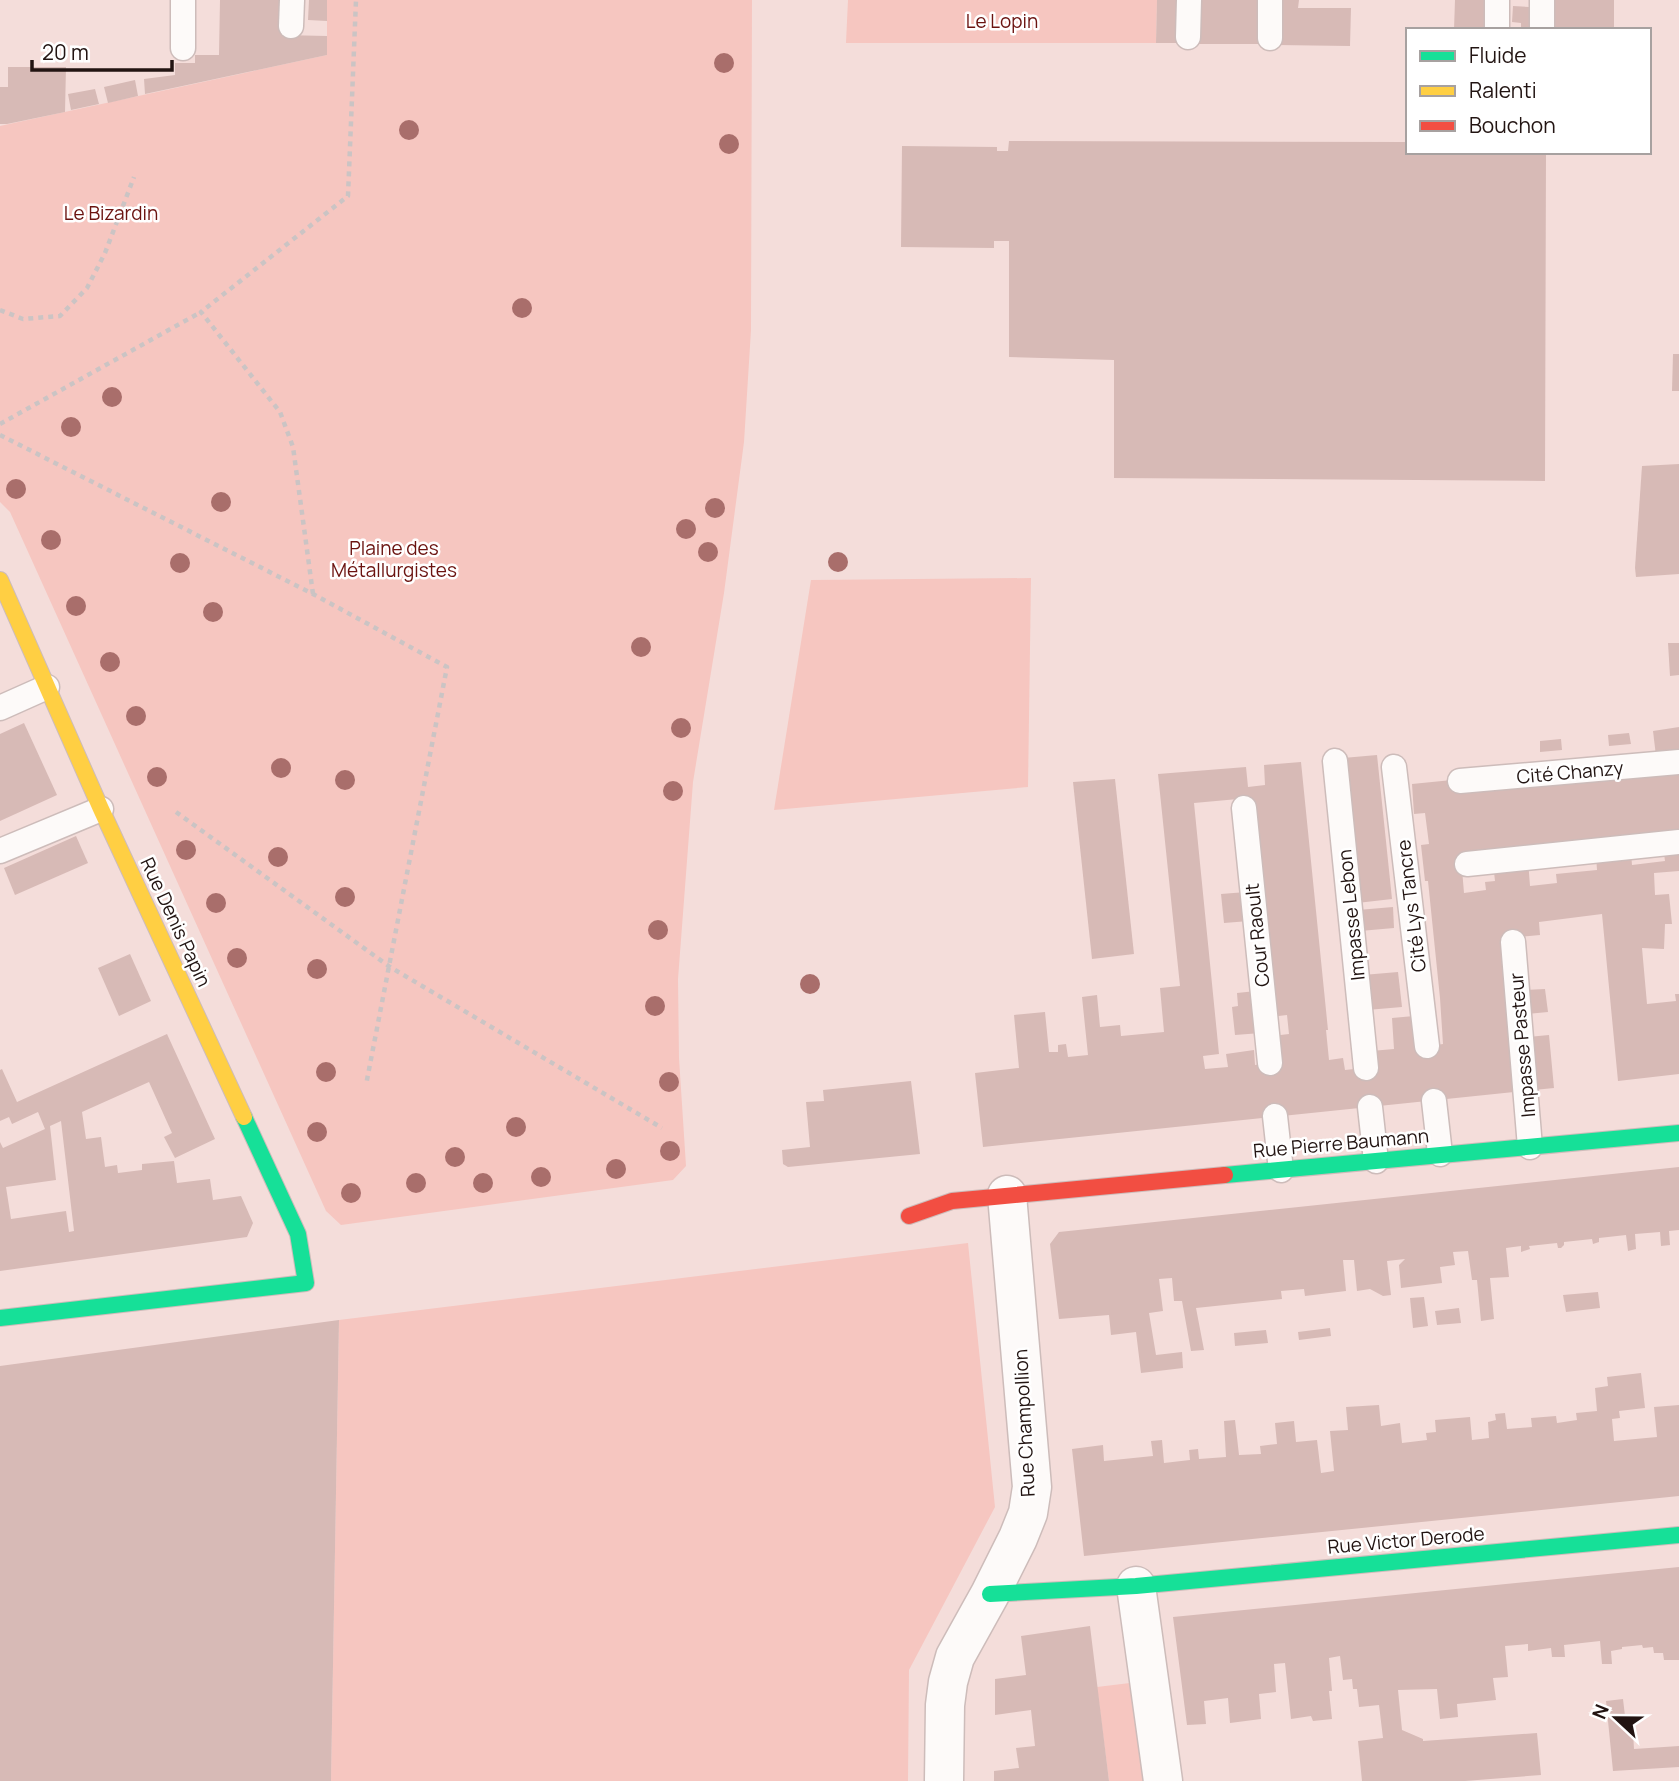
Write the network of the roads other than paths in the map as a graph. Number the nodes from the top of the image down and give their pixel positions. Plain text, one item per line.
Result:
1 (183, 0) edge
2 (292, 0) edge
3 (1189, 0) edge
4 (1270, 0) edge
5 (1497, 0) edge
6 (1542, 0) edge
7 (291, 26) dead end
8 (1497, 28) edge
9 (1542, 28) edge
10 (1188, 37) dead end
11 (1270, 38) dead end
12 (183, 48) dead end
13 (0, 580) edge
14 (47, 687) junction
15 (0, 708) edge
16 (1335, 761) dead end
17 (1679, 762) edge
18 (1394, 767) dead end
19 (1460, 782) dead end
20 (1244, 808) dead end
21 (101, 809) junction
22 (1679, 842) edge
23 (0, 851) edge
24 (1467, 863) dead end
25 (1513, 942) dead end
26 (1427, 1046) dead end
27 (1270, 1063) dead end
28 (1366, 1068) dead end
29 (1434, 1101) dead end
30 (1370, 1107) dead end
31 (1275, 1116) dead end
32 (1679, 1133) edge
33 (1530, 1147) junction
34 (1440, 1154) junction
35 (1376, 1161) junction
36 (1281, 1170) junction
37 (1007, 1195) junction
38 (909, 1216) dead end
39 (0, 1318) edge
40 (1679, 1535) edge
41 (1136, 1586) junction
42 (990, 1594) junction
43 (944, 1781) edge
44 (1163, 1781) edge

1 - 12 lane
2 - 7 lane
3 - 10 lane
4 - 11 lane
5 - 8 lane
6 - 9 lane
13 - 14 street, Rue Denis Papin
14 - 15 lane
14 - 21 street, Rue Denis Papin
16 - 28 lane, Impasse Lebon
17 - 19 lane, Cité Chanzy
18 - 26 lane, Cité Lys Tancre
20 - 27 lane, Cour Raoult
21 - 23 lane
21 - 39 street, Rue Denis Papin
22 - 24 lane
25 - 33 lane, Impasse Pasteur
29 - 34 lane
30 - 35 lane
31 - 36 lane
32 - 33 street, Rue Pierre Baumann
33 - 34 street, Rue Pierre Baumann
34 - 35 street, Rue Pierre Baumann
35 - 36 street, Rue Pierre Baumann
36 - 37 street, Rue Pierre Baumann
37 - 38 street, Rue Pierre Baumann
37 - 42 street, Rue Champollion
40 - 41 street, Rue Victor Derode
41 - 42 street
41 - 44 street
42 - 43 street, Rue Champollion

